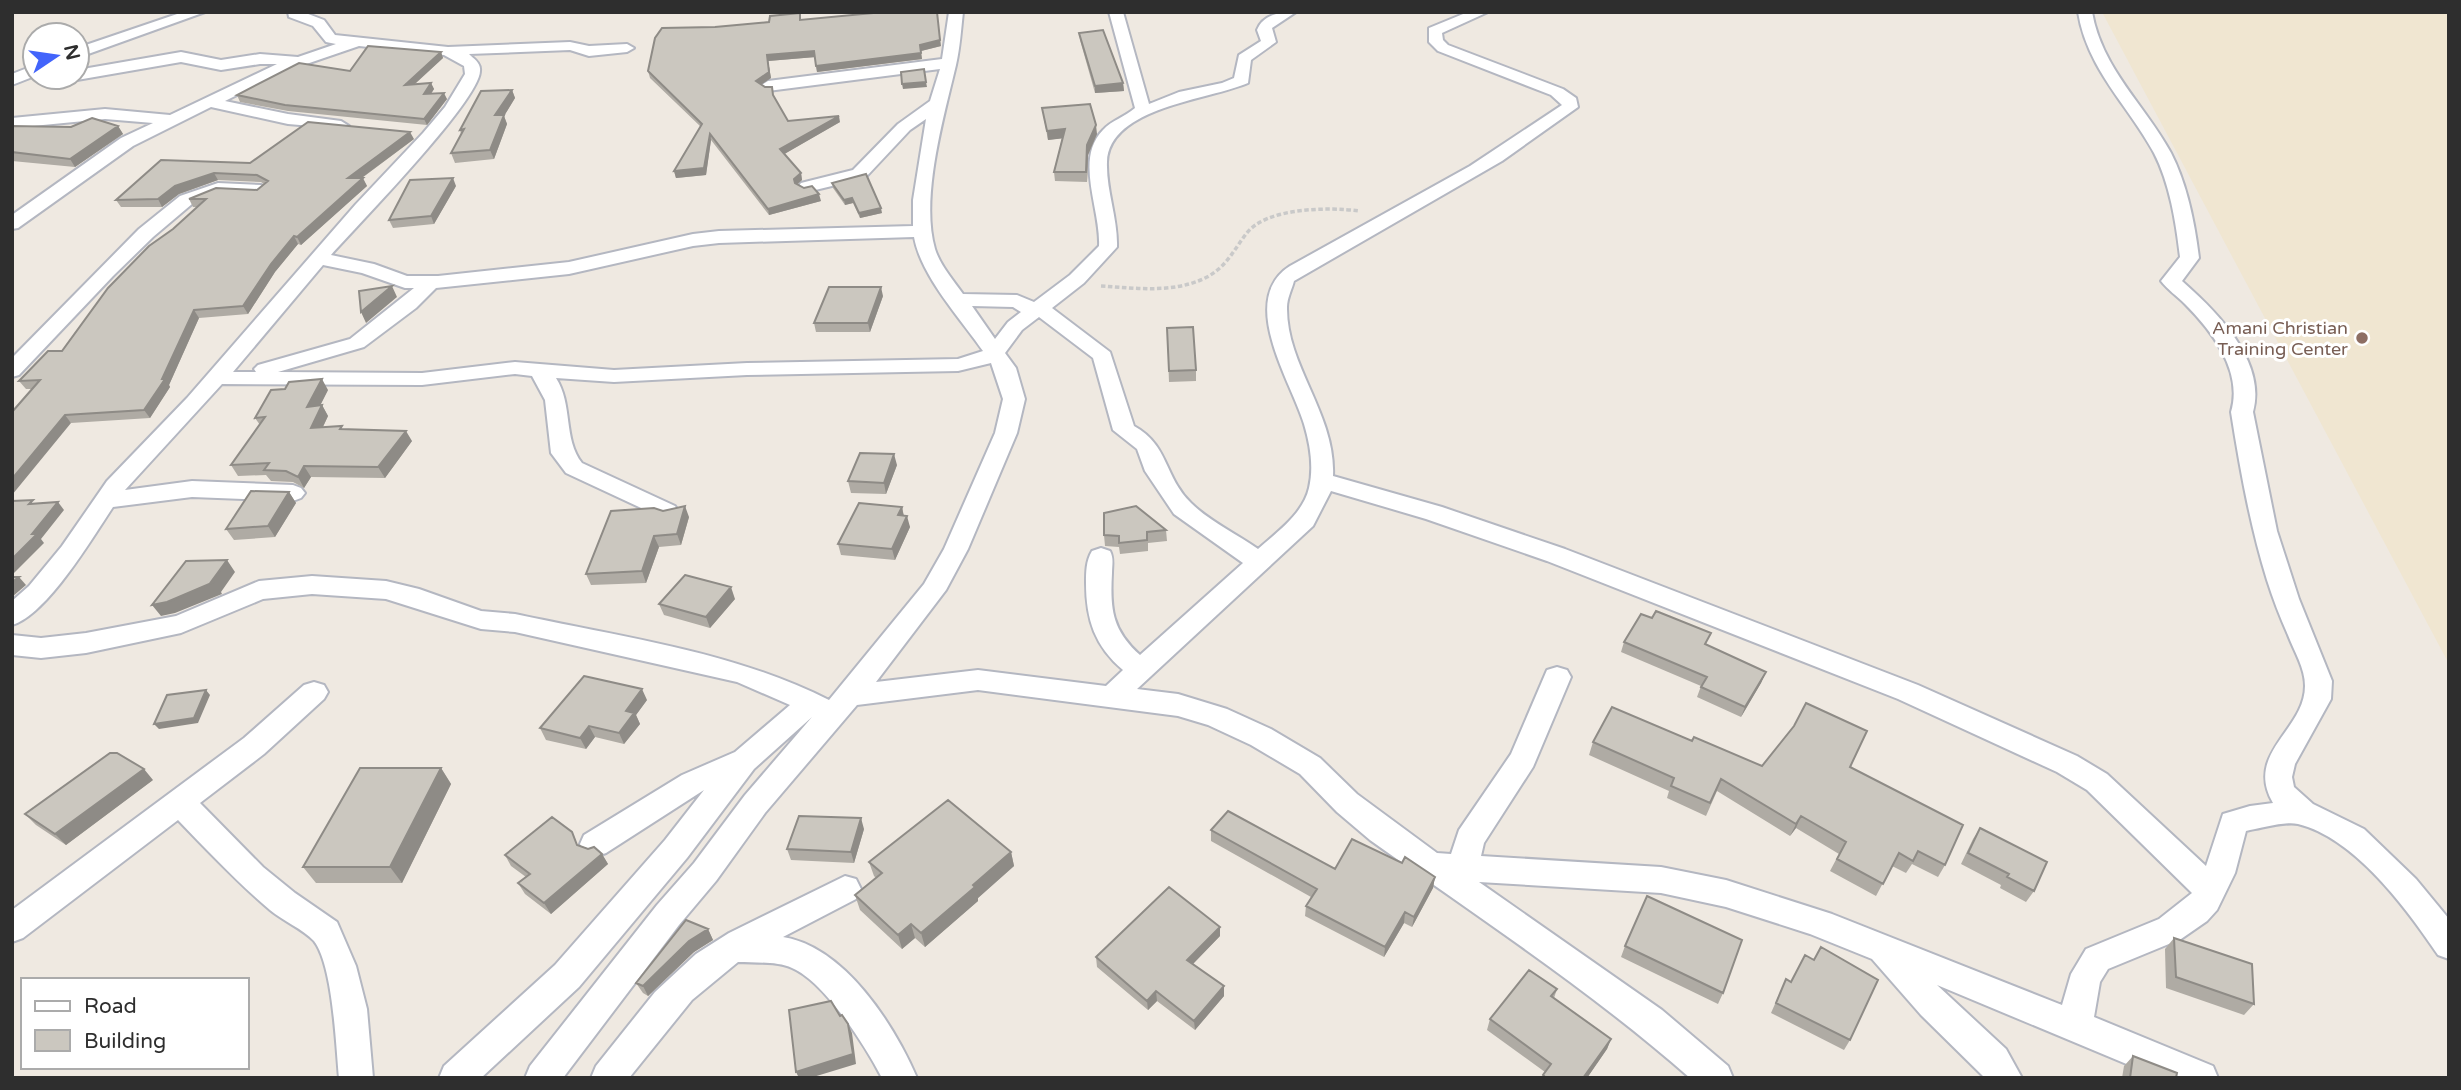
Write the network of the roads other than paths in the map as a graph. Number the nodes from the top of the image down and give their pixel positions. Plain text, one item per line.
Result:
1 (198, 12) edge
2 (956, 12) edge
3 (1116, 12) edge
4 (1289, 12) edge
5 (1481, 12) edge
6 (2085, 12) edge
7 (294, 14) edge
8 (355, 43) junction
9 (91, 48) edge
10 (627, 48) dead end
11 (447, 51) junction
12 (301, 60) junction
13 (949, 62) junction
14 (91, 73) edge
15 (768, 86) edge
16 (208, 102) junction
17 (938, 103) junction
18 (1140, 113) junction
19 (170, 120) junction
20 (12, 123) edge
21 (361, 127) edge
22 (406, 132) edge
23 (432, 133) junction
24 (807, 187) edge
25 (261, 190) edge
26 (12, 224) edge
27 (922, 232) junction
28 (320, 259) junction
29 (431, 282) junction
30 (959, 300) junction
31 (1038, 310) junction
32 (994, 354) junction
33 (538, 369) junction
34 (12, 371) edge
35 (217, 377) junction
36 (243, 378) junction
37 (1322, 481) junction
38 (293, 493) dead end
39 (106, 500) junction
40 (667, 512) edge
41 (1101, 557) dead end
42 (1258, 561) junction
43 (12, 615) edge
44 (12, 645) edge
45 (1141, 670) junction
46 (1557, 677) dead end
47 (314, 692) dead end
48 (1110, 698) junction
49 (831, 705) junction
50 (744, 761) junction
51 (180, 802) junction
52 (2299, 811) junction
53 (595, 844) edge
54 (1429, 866) junction
55 (1462, 868) junction
56 (845, 889) dead end
57 (2210, 890) junction
58 (12, 928) edge
59 (2449, 945) edge
60 (737, 947) junction
61 (1881, 948) junction
62 (2076, 1026) junction
63 (1718, 1077) edge
64 (356, 1078) edge
65 (456, 1078) edge
66 (542, 1078) edge
67 (608, 1078) edge
68 (900, 1078) edge
69 (2005, 1078) edge
70 (2201, 1078) edge

1 - 9 street
2 - 13 street
3 - 18 street
4 - 18 street
5 - 37 street
6 - 52 street
7 - 8 street
8 - 11 street
8 - 12 street
10 - 11 street
11 - 23 street
12 - 14 street
12 - 16 street
13 - 15 street
13 - 17 street
16 - 19 street
16 - 21 street
17 - 24 street
17 - 27 street
18 - 31 street
19 - 20 street
19 - 26 street
22 - 23 street
23 - 28 street
25 - 34 street
27 - 29 street
27 - 30 street
28 - 29 street
28 - 35 street
29 - 36 street
30 - 31 street
30 - 32 street
31 - 32 street
31 - 42 street
32 - 33 street
32 - 49 street
33 - 36 street
33 - 40 street
35 - 36 street
35 - 39 street
37 - 42 street
37 - 57 street
38 - 39 street
39 - 43 street
41 - 45 street
42 - 45 street
44 - 49 street
45 - 48 street
46 - 55 street
47 - 51 street
48 - 49 street
48 - 54 street
49 - 50 street
49 - 66 street
50 - 53 street
50 - 65 street
51 - 58 street
51 - 64 street
52 - 57 street
52 - 59 street
54 - 55 street
54 - 63 street
55 - 61 street
56 - 60 street
57 - 62 street
60 - 67 street
60 - 68 street
61 - 62 street
61 - 69 street
62 - 70 street

